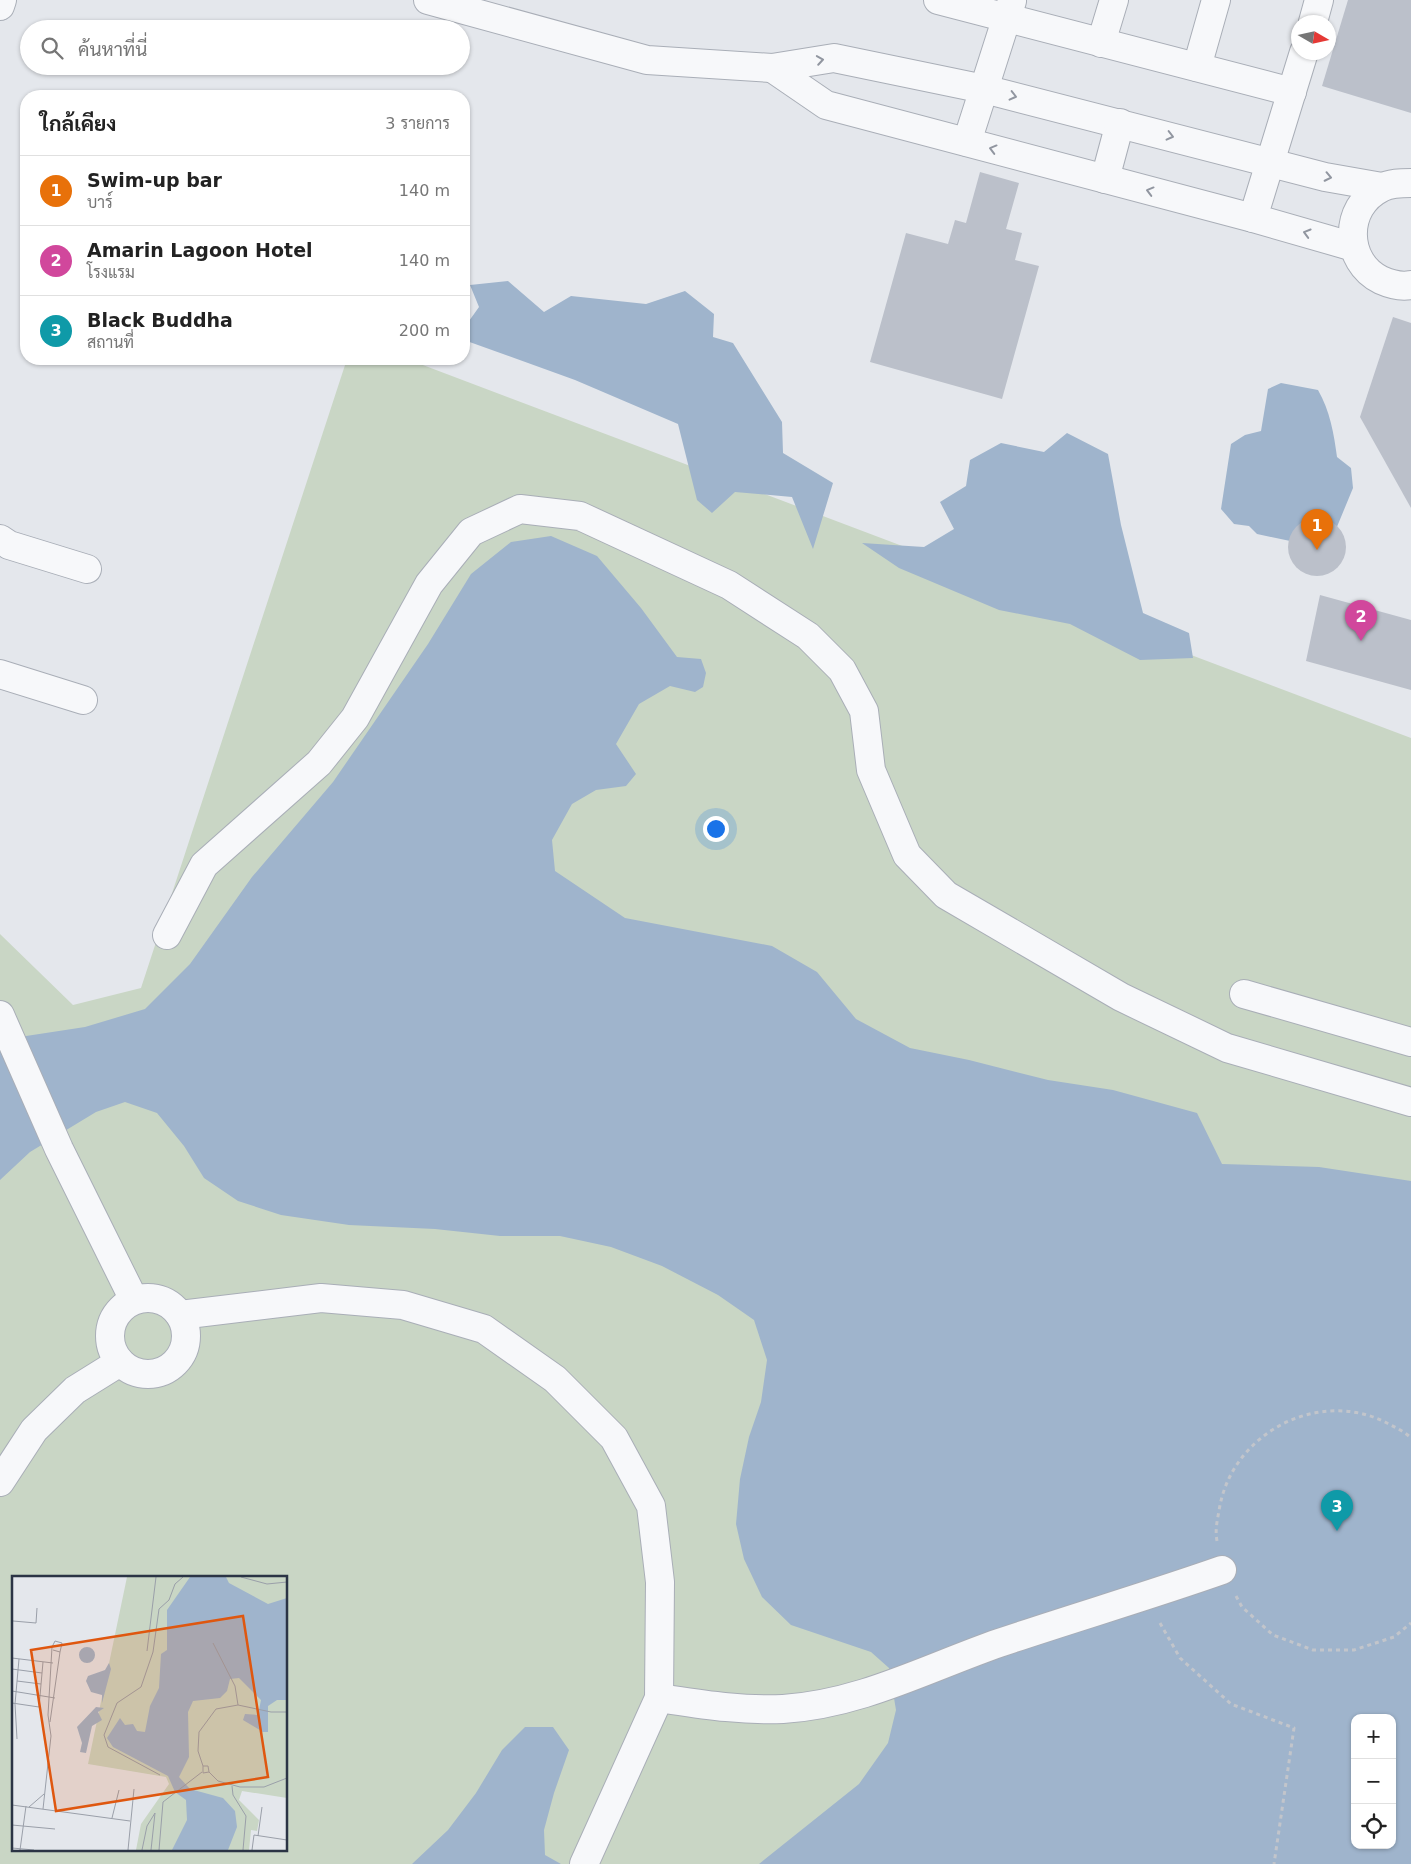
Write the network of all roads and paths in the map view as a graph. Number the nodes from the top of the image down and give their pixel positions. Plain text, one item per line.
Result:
1 (2, 0) edge
2 (428, 0) edge
3 (938, 0) edge
4 (1114, 0) edge
5 (1216, 0) edge
6 (1320, 0) edge
7 (0, 6) edge
8 (1010, 9) edge
9 (1315, 15) edge
10 (1101, 42) junction
11 (1302, 60) edge
12 (772, 68) junction
13 (1197, 68) junction
14 (984, 89) junction
15 (1292, 92) junction
16 (1120, 123) junction
17 (967, 142) junction
18 (1270, 162) junction
19 (1105, 179) junction
20 (1411, 183) edge
21 (1382, 187) junction
22 (1254, 218) junction
23 (1354, 247) junction
24 (1411, 285) edge
25 (0, 539) edge
26 (88, 569) dead end
27 (0, 674) edge
28 (83, 700) dead end
29 (167, 935) dead end
30 (1244, 994) dead end
31 (2, 1020) edge
32 (1411, 1042) edge
33 (1411, 1102) edge
34 (134, 1300) junction
35 (180, 1314) junction
36 (120, 1362) junction
37 (1411, 1438) edge
38 (0, 1482) edge
39 (1222, 1570) junction
40 (1145, 1597) junction
41 (1411, 1623) edge
42 (659, 1698) junction
43 (585, 1861) edge
44 (1274, 1864) edge

1 - 7 street
2 - 12 street
3 - 8 street
4 - 10 street
5 - 13 street
6 - 9 street
8 - 10 street
8 - 14 street
10 - 13 street
11 - 15 street
12 -> 14 street
12 - 17 street
13 - 15 street
14 -> 16 street
14 - 17 street
15 - 18 street
16 -> 18 street
16 - 19 street
19 -> 17 street
18 -> 21 street
18 - 22 street
22 -> 19 street
20 - 21 street
21 - 23 street
23 -> 22 street
23 - 24 street
25 - 26 street
27 - 28 street
29 - 33 street
30 - 32 street
31 - 34 street
34 - 35 street
34 - 36 street
35 - 36 street
35 - 42 street
36 - 38 street
37 - 39 path
39 - 40 street
39 - 41 path
40 - 42 street
40 - 44 path
42 - 43 street

